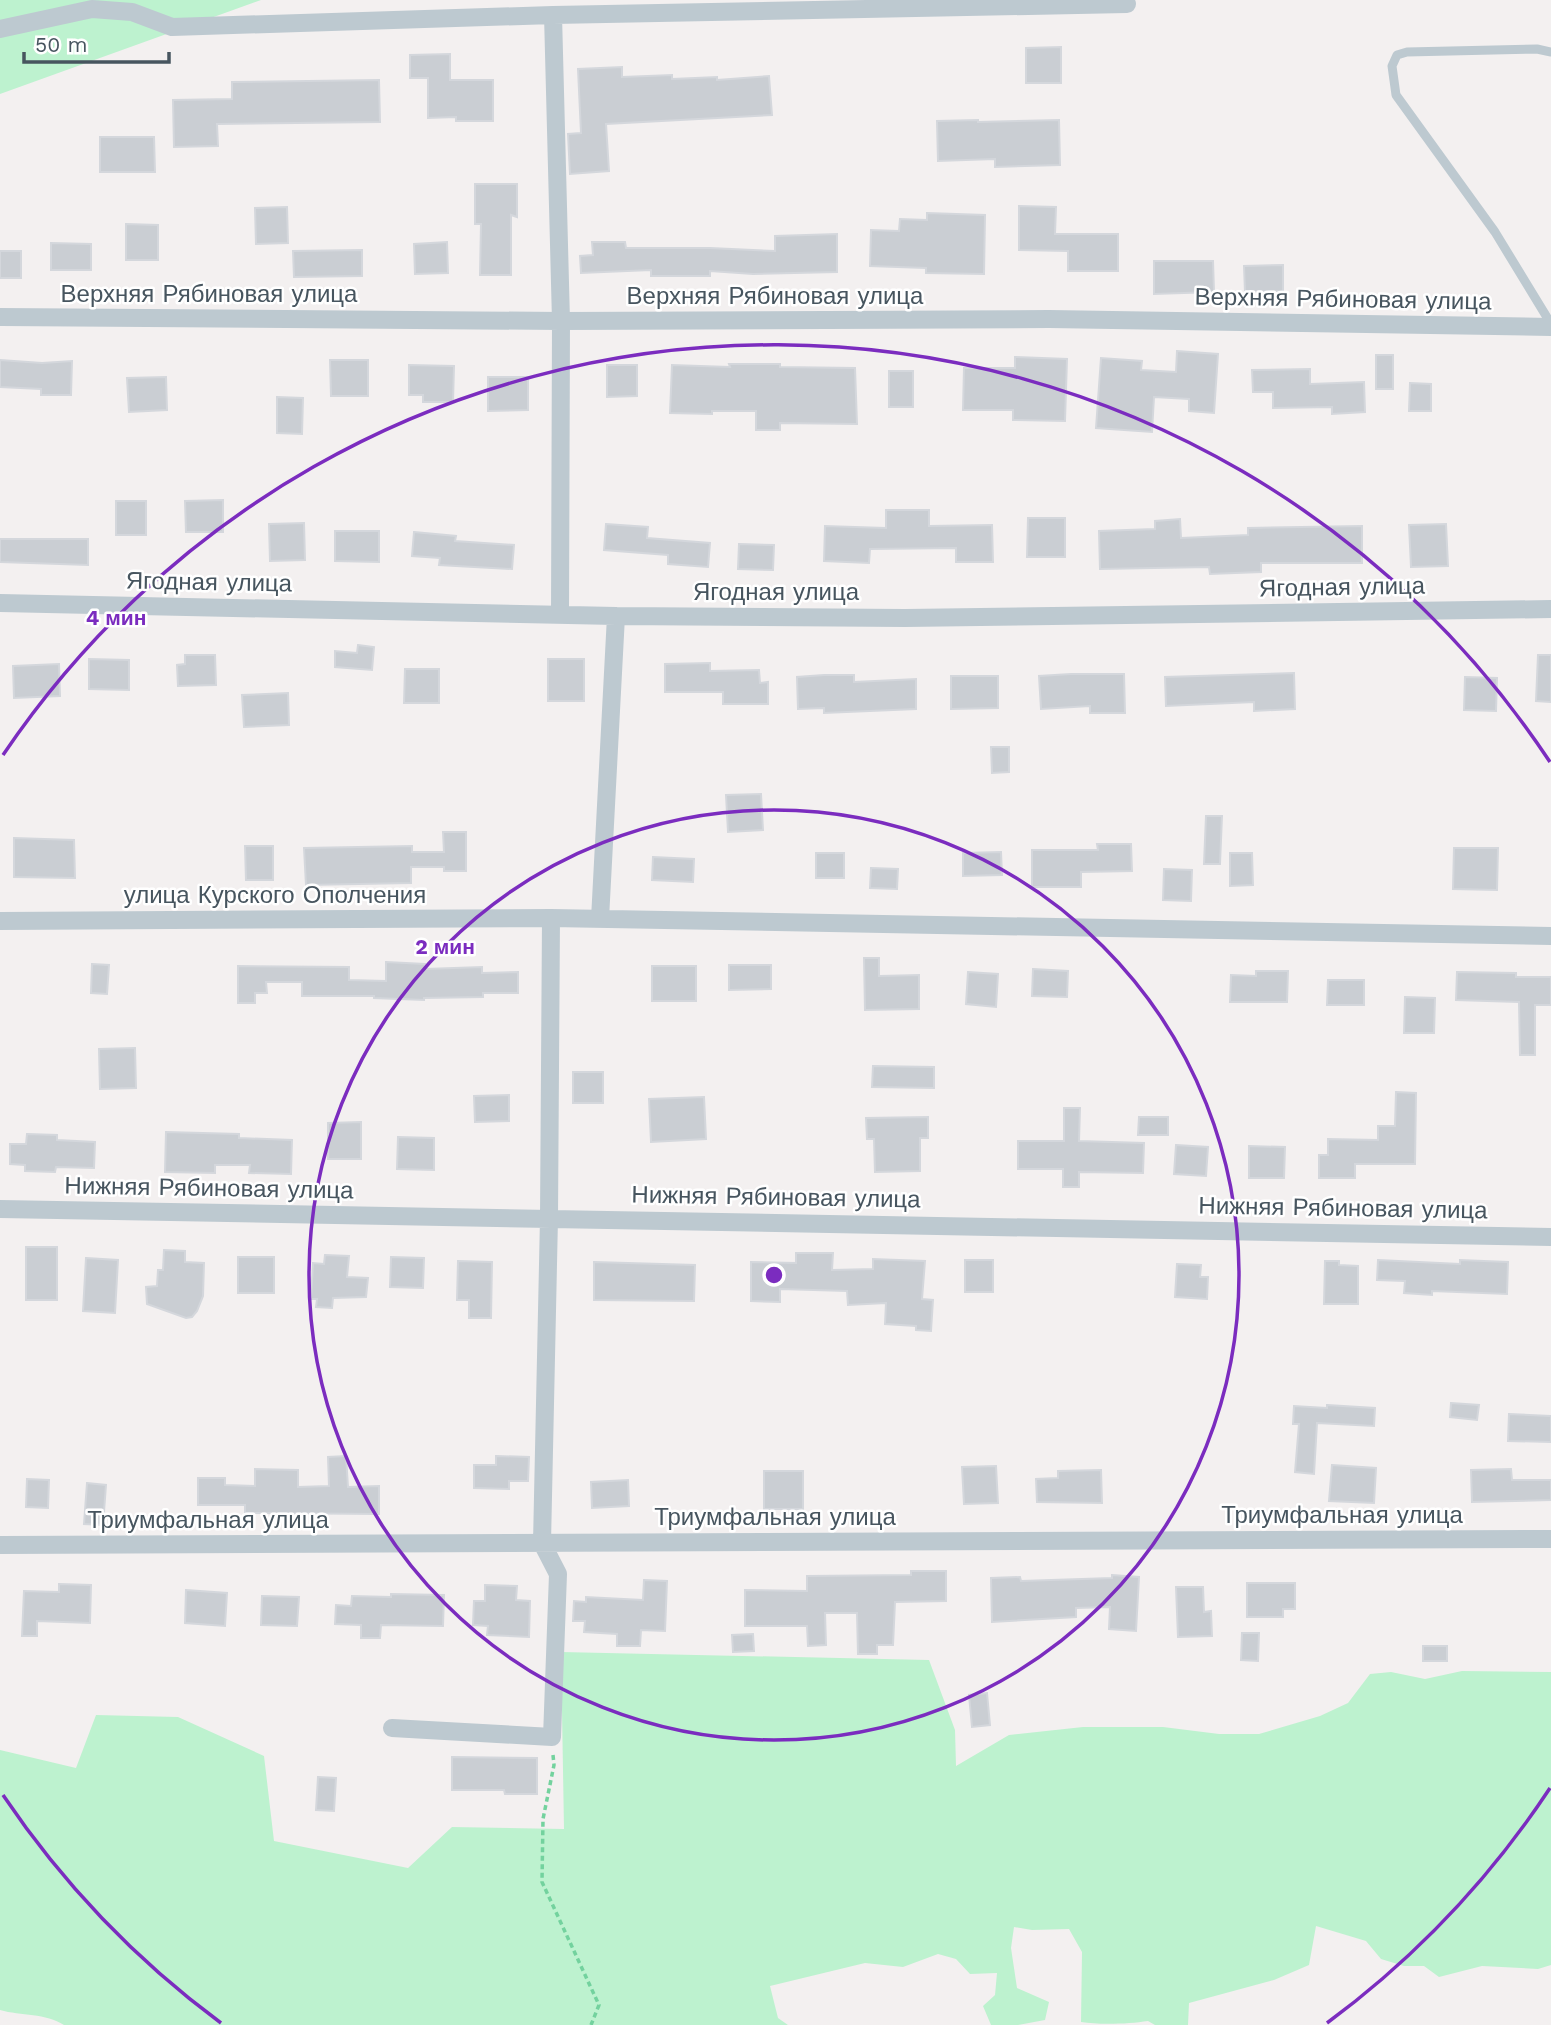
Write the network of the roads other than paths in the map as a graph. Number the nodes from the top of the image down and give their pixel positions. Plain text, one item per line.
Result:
1 (1127, 4) dead end
2 (553, 16) junction
3 (0, 29) edge
4 (1551, 51) edge
5 (0, 317) edge
6 (561, 321) junction
7 (1551, 326) edge
8 (0, 603) edge
9 (1551, 609) edge
10 (560, 614) junction
11 (617, 616) junction
12 (551, 918) junction
13 (600, 919) junction
14 (0, 921) edge
15 (1551, 936) edge
16 (0, 1209) edge
17 (549, 1218) junction
18 (1551, 1237) edge
19 (1551, 1539) edge
20 (542, 1543) junction
21 (0, 1545) edge
22 (392, 1728) dead end

1 - 2 street
2 - 3 street
2 - 6 street
4 - 7 lane
5 - 6 street, Верхняя Рябиновая улица
6 - 7 street, Верхняя Рябиновая улица
6 - 10 street
8 - 10 street, Ягодная улица
9 - 11 street, Ягодная улица
10 - 11 street, Ягодная улица
11 - 13 street
12 - 13 street, улица Курского Ополчения
12 - 14 street, улица Курского Ополчения
12 - 17 street
13 - 15 street, улица Курского Ополчения
16 - 17 street, Нижняя Рябиновая улица
17 - 18 street, Нижняя Рябиновая улица
17 - 20 street
19 - 20 street, Триумфальная улица
20 - 21 street, Триумфальная улица
20 - 22 street

